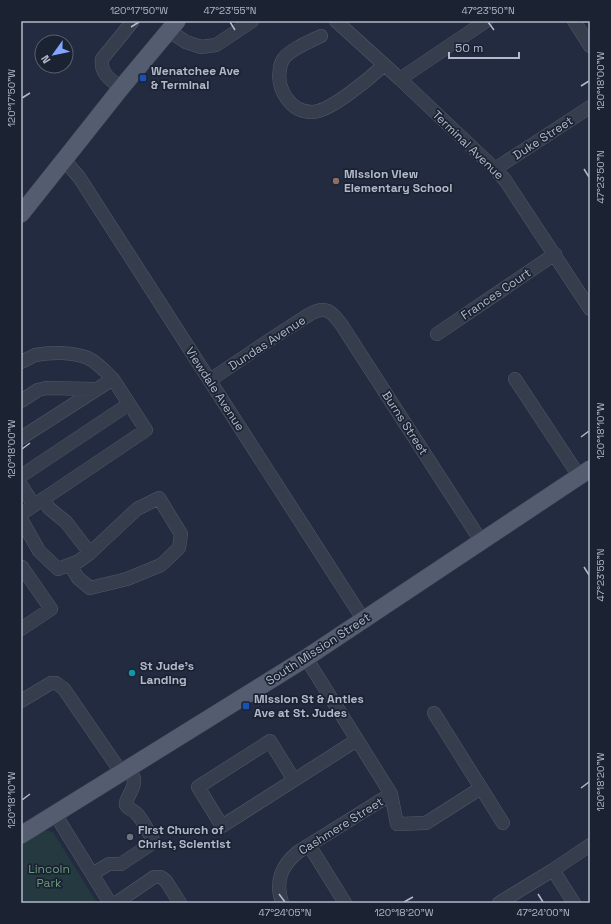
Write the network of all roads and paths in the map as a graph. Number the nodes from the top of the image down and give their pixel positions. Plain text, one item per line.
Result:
1 (133, 21) edge
2 (252, 21) edge
3 (336, 21) edge
4 (486, 21) edge
5 (574, 21) edge
6 (173, 26) edge
7 (321, 36) dead end
8 (590, 46) edge
9 (384, 65) junction
10 (400, 79) junction
11 (121, 88) junction
12 (590, 107) edge
13 (64, 160) junction
14 (496, 169) junction
15 (21, 214) edge
16 (555, 254) junction
17 (590, 309) edge
18 (325, 310) joint
19 (437, 334) dead end
20 (21, 362) edge
21 (112, 379) junction
22 (210, 380) junction
23 (515, 380) dead end
24 (96, 389) junction
25 (21, 401) edge
26 (130, 404) junction
27 (21, 438) edge
28 (584, 473) edge
29 (21, 476) edge
30 (21, 485) edge
31 (38, 502) junction
32 (21, 514) edge
33 (21, 519) edge
34 (481, 541) junction
35 (90, 553) junction
36 (70, 565) junction
37 (21, 567) edge
38 (363, 619) junction
39 (21, 629) edge
40 (306, 658) junction
41 (21, 701) edge
42 (434, 713) dead end
43 (357, 740) junction
44 (125, 770) junction
45 (294, 780) junction
46 (481, 788) junction
47 (391, 794) junction
48 (54, 814) junction
49 (503, 823) dead end
50 (21, 835) edge
51 (309, 845) junction
52 (590, 845) edge
53 (554, 870) junction
54 (92, 874) junction
55 (110, 903) edge
56 (116, 903) edge
57 (180, 903) edge
58 (282, 903) edge
59 (345, 903) edge
60 (499, 903) edge
61 (574, 903) edge

1 - 11 street
2 - 6 street
3 - 9 street, Terminal Avenue
4 - 10 street
5 - 8 street
6 - 11 main road
7 - 9 street
9 - 10 street, Terminal Avenue
10 - 14 street, Terminal Avenue
11 - 13 main road
12 - 14 street, Duke Street
13 - 15 main road
13 - 22 street, Viewdale Avenue
14 - 16 street, Terminal Avenue
16 - 17 street, Terminal Avenue
16 - 19 street, Frances Court
18 - 22 street, Dundas Avenue
18 - 34 street, Burns Street
20 - 21 street
21 - 24 street
21 - 26 street
22 - 38 street, Viewdale Avenue
23 - 28 street
24 - 25 street
24 - 27 street
26 - 29 street
26 - 31 street
28 - 34 main road, South Mission Street
30 - 31 street
31 - 32 street
31 - 35 street
33 - 36 street
34 - 38 main road, South Mission Street
35 - 36 street
35 - 36 street
37 - 39 street
38 - 40 main road, South Mission Street
40 - 43 street
40 - 44 main road, South Mission Street
41 - 44 street
42 - 46 street
43 - 45 street
43 - 47 street
44 - 48 main road, South Mission Street
44 - 54 street
45 - 45 street
46 - 47 street
46 - 49 street
47 - 51 street, Cashmere Street
48 - 50 main road, South Mission Street
48 - 54 street
51 - 58 street, Cashmere Street
51 - 59 street
52 - 53 street
53 - 60 street
53 - 61 street
54 - 55 street
56 - 57 street

